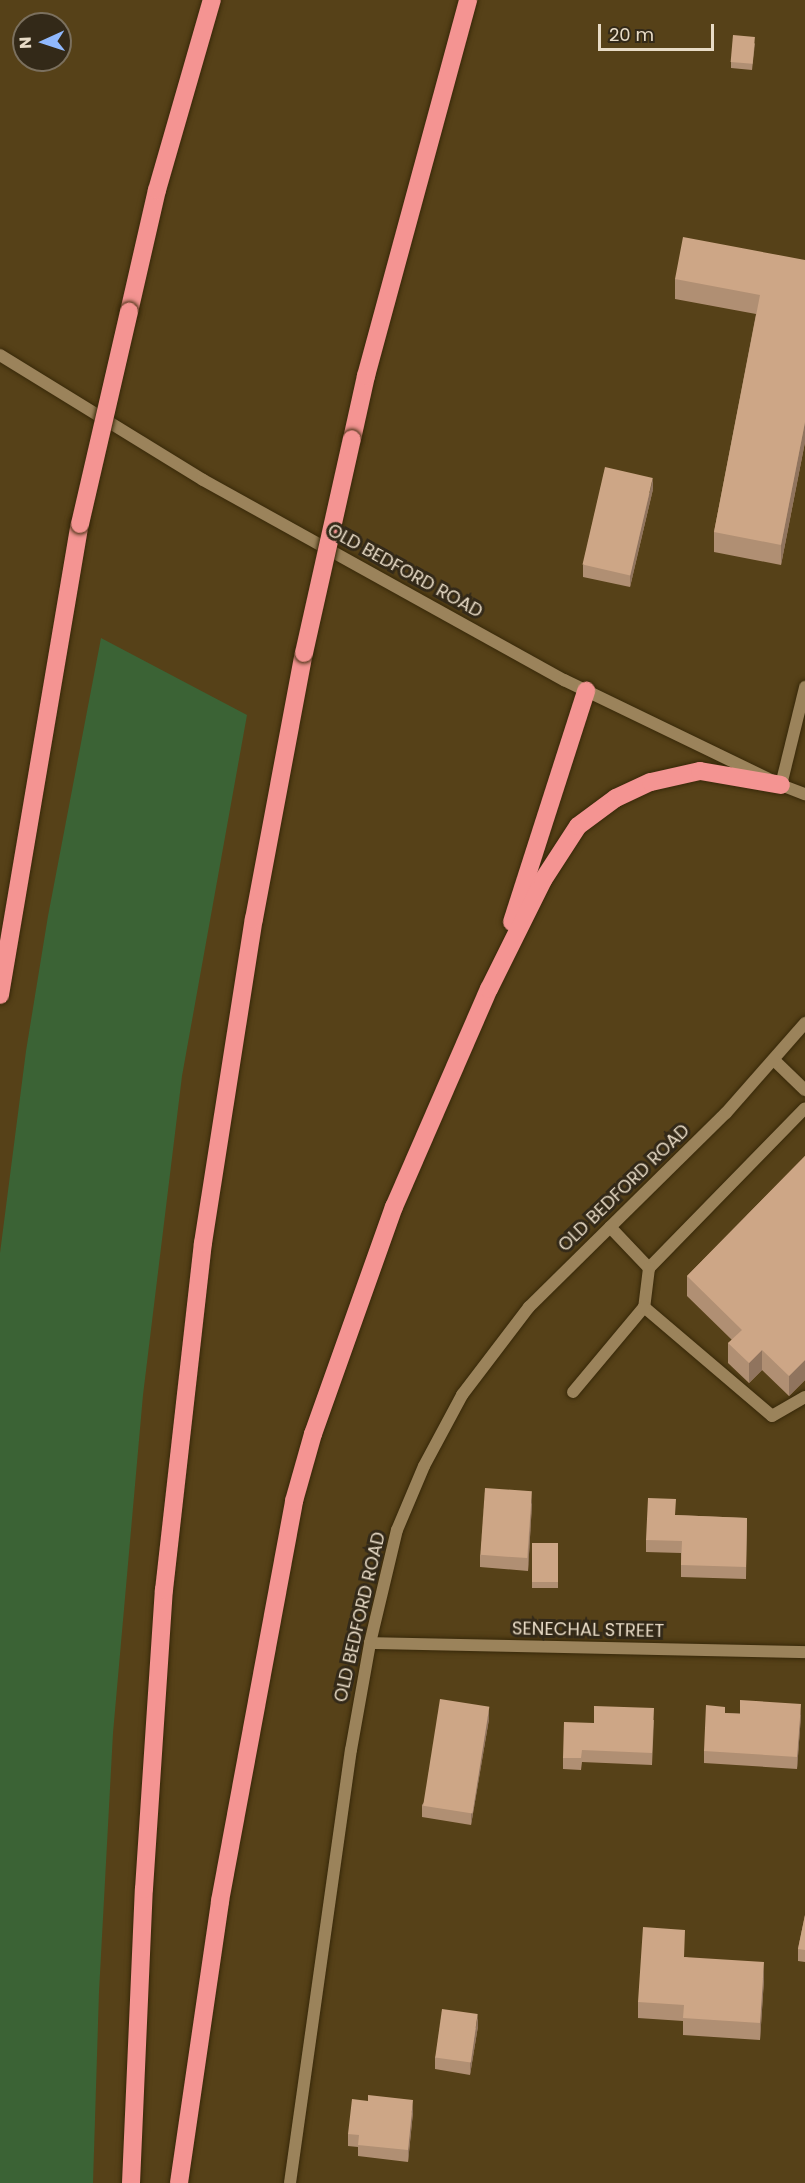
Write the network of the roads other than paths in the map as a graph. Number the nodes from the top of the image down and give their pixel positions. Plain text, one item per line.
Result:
1 (212, 0) edge
2 (468, 0) edge
3 (0, 356) edge
4 (805, 687) edge
5 (586, 691) junction
6 (781, 785) junction
7 (805, 794) edge
8 (489, 989) junction
9 (0, 995) edge
10 (805, 1023) edge
11 (774, 1060) junction
12 (805, 1090) edge
13 (805, 1108) edge
14 (610, 1227) junction
15 (649, 1268) junction
16 (644, 1307) junction
17 (573, 1392) dead end
18 (805, 1397) edge
19 (370, 1643) junction
20 (805, 1652) edge
21 (131, 2183) edge
22 (179, 2183) edge
23 (290, 2183) edge

1 - 9 highway, bridge
2 - 21 highway, bridge
3 - 5 street, OLD BEDFORD ROAD
4 - 6 street
5 - 6 street, OLD BEDFORD ROAD
5 - 8 highway
6 - 7 street, OLD BEDFORD ROAD
6 - 8 highway
8 - 22 highway
10 - 11 street, OLD BEDFORD ROAD
11 - 12 street
11 - 14 street, OLD BEDFORD ROAD
13 - 15 street
14 - 15 street
14 - 19 street, OLD BEDFORD ROAD
15 - 16 street
16 - 17 street
16 - 18 street
19 - 20 street, SENECHAL STREET
19 - 23 street, OLD BEDFORD ROAD

